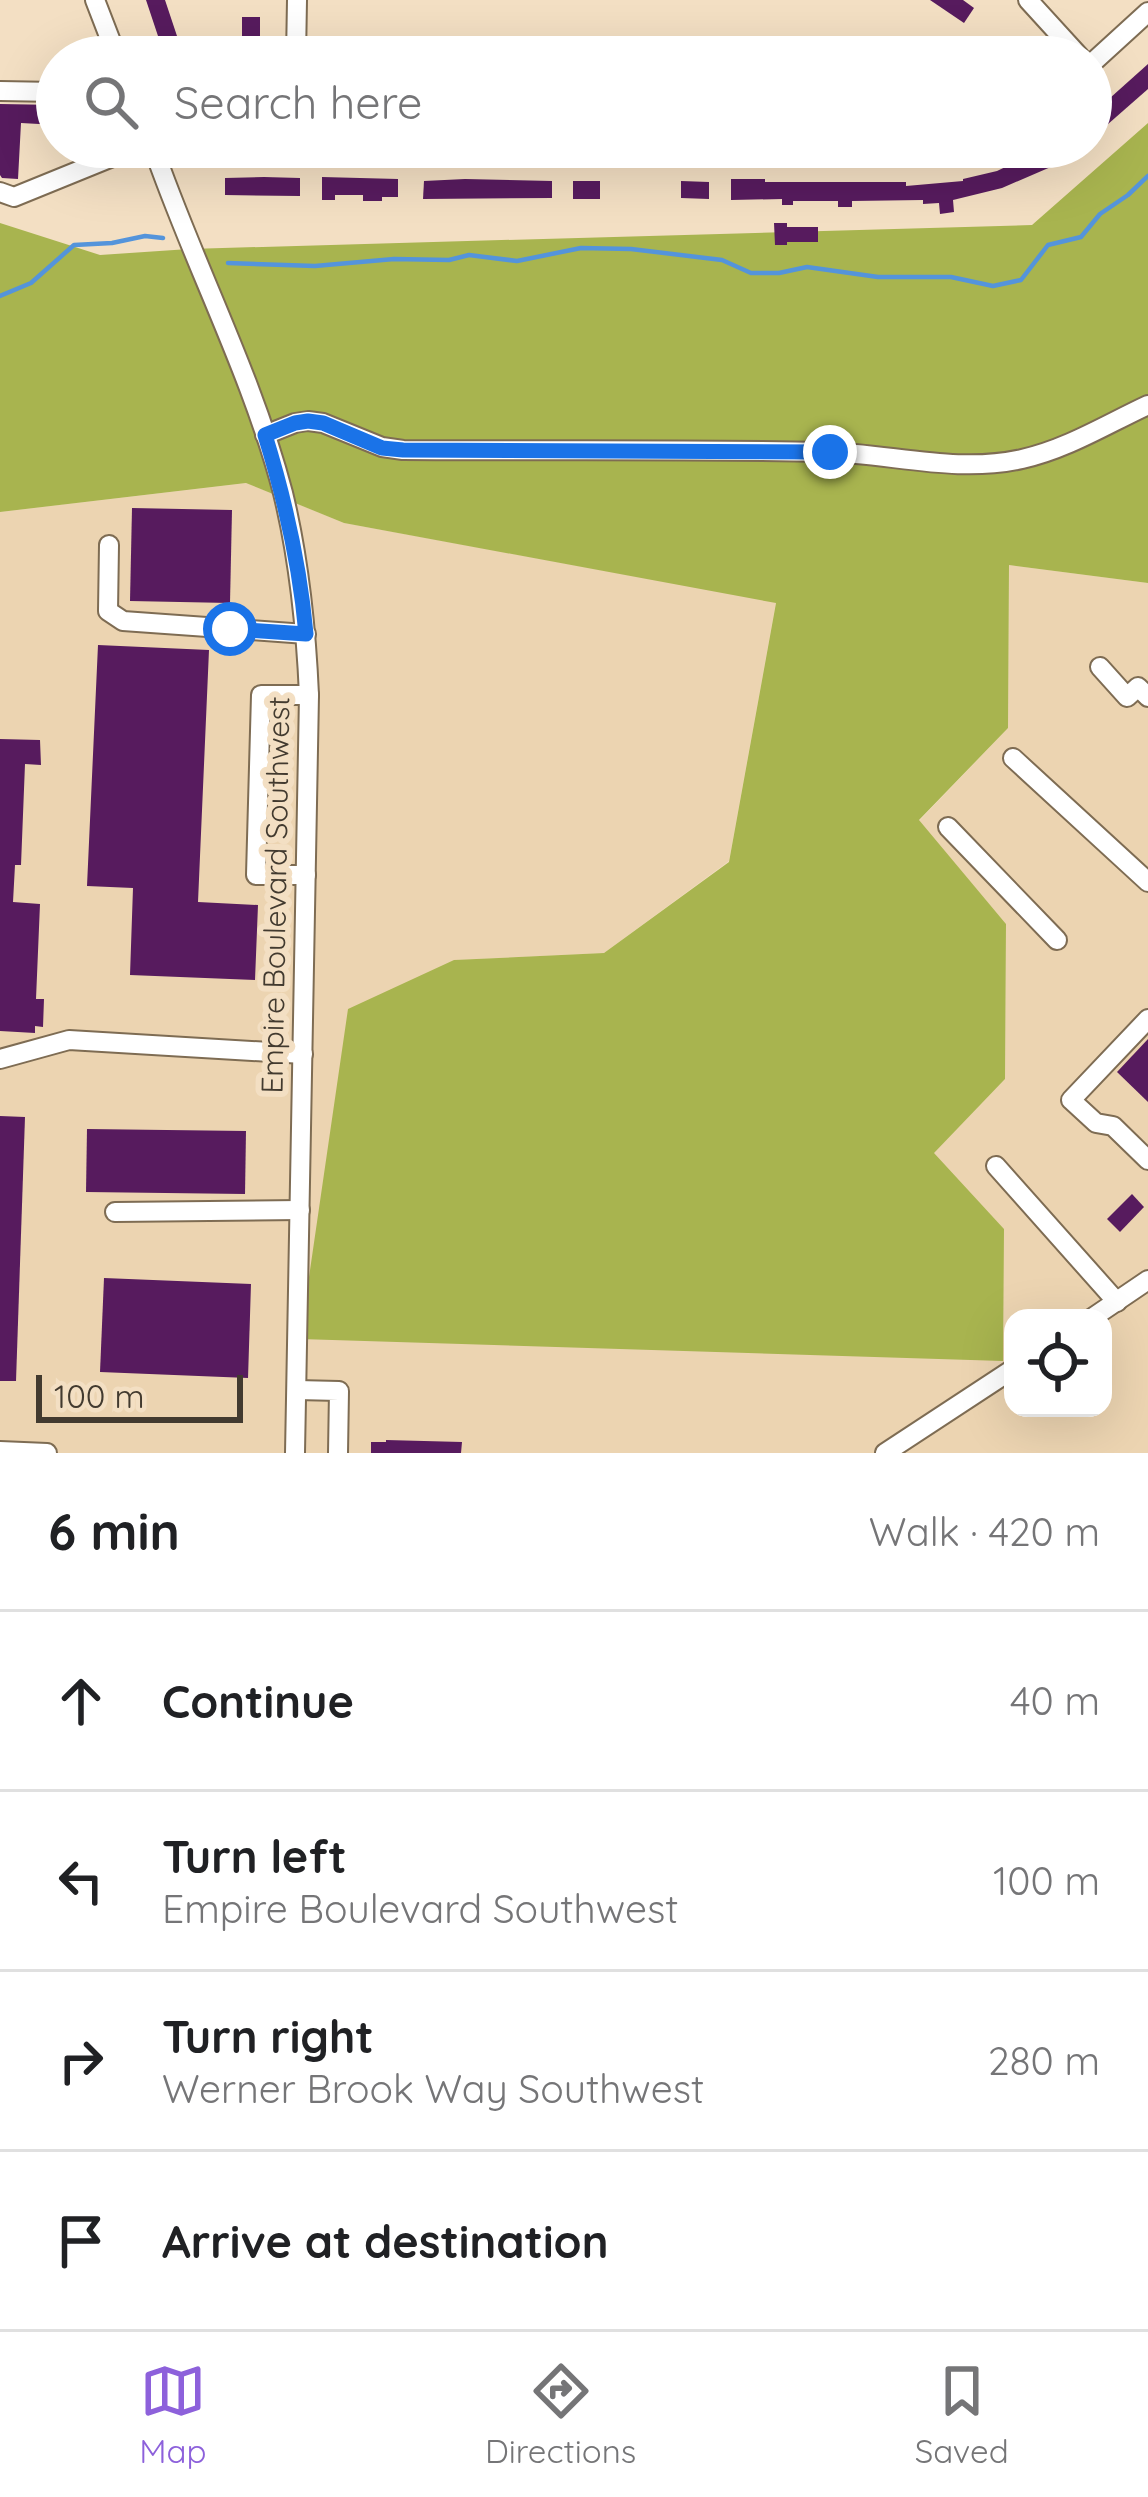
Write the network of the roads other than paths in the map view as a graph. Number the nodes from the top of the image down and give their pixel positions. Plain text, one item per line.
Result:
1 (95, 0) edge
2 (297, 0) edge
3 (1028, 0) edge
4 (1148, 11) edge
5 (110, 36) edge
6 (296, 36) edge
7 (1061, 36) edge
8 (1112, 44) edge
9 (0, 91) edge
10 (36, 92) edge
11 (85, 168) edge
12 (161, 168) edge
13 (0, 192) edge
14 (1148, 405) edge
15 (265, 435) junction
16 (110, 545) dead end
17 (306, 634) junction
18 (1100, 667) dead end
19 (309, 694) junction
20 (1148, 697) edge
21 (1013, 758) dead end
22 (948, 827) dead end
23 (306, 875) junction
24 (1148, 882) edge
25 (1057, 940) dead end
26 (1148, 1018) edge
27 (303, 1054) junction
28 (0, 1059) edge
29 (1148, 1160) edge
30 (996, 1166) dead end
31 (300, 1210) junction
32 (115, 1212) dead end
33 (1148, 1280) edge
34 (1117, 1302) junction
35 (1106, 1309) edge
36 (1004, 1375) edge
37 (297, 1390) junction
38 (0, 1450) edge
39 (47, 1453) edge
40 (296, 1453) edge
41 (338, 1453) edge
42 (885, 1453) edge

1 - 5 street
2 - 6 street
3 - 7 street
4 - 8 street
9 - 10 street
11 - 13 street
12 - 15 street, Empire Boulevard Southwest
14 - 15 street
15 - 17 street, Empire Boulevard Southwest
16 - 17 street
17 - 19 street, Empire Boulevard Southwest
18 - 20 street
19 - 23 street, Empire Boulevard Southwest
19 - 23 street
21 - 24 street
22 - 25 street
23 - 27 street, Empire Boulevard Southwest
26 - 29 street
27 - 28 street
27 - 31 street, Empire Boulevard Southwest
30 - 34 street
31 - 32 street
31 - 37 street, Empire Boulevard Southwest
33 - 34 street
34 - 35 street
36 - 42 street
37 - 40 street, Empire Boulevard Southwest
37 - 41 street
38 - 39 street

